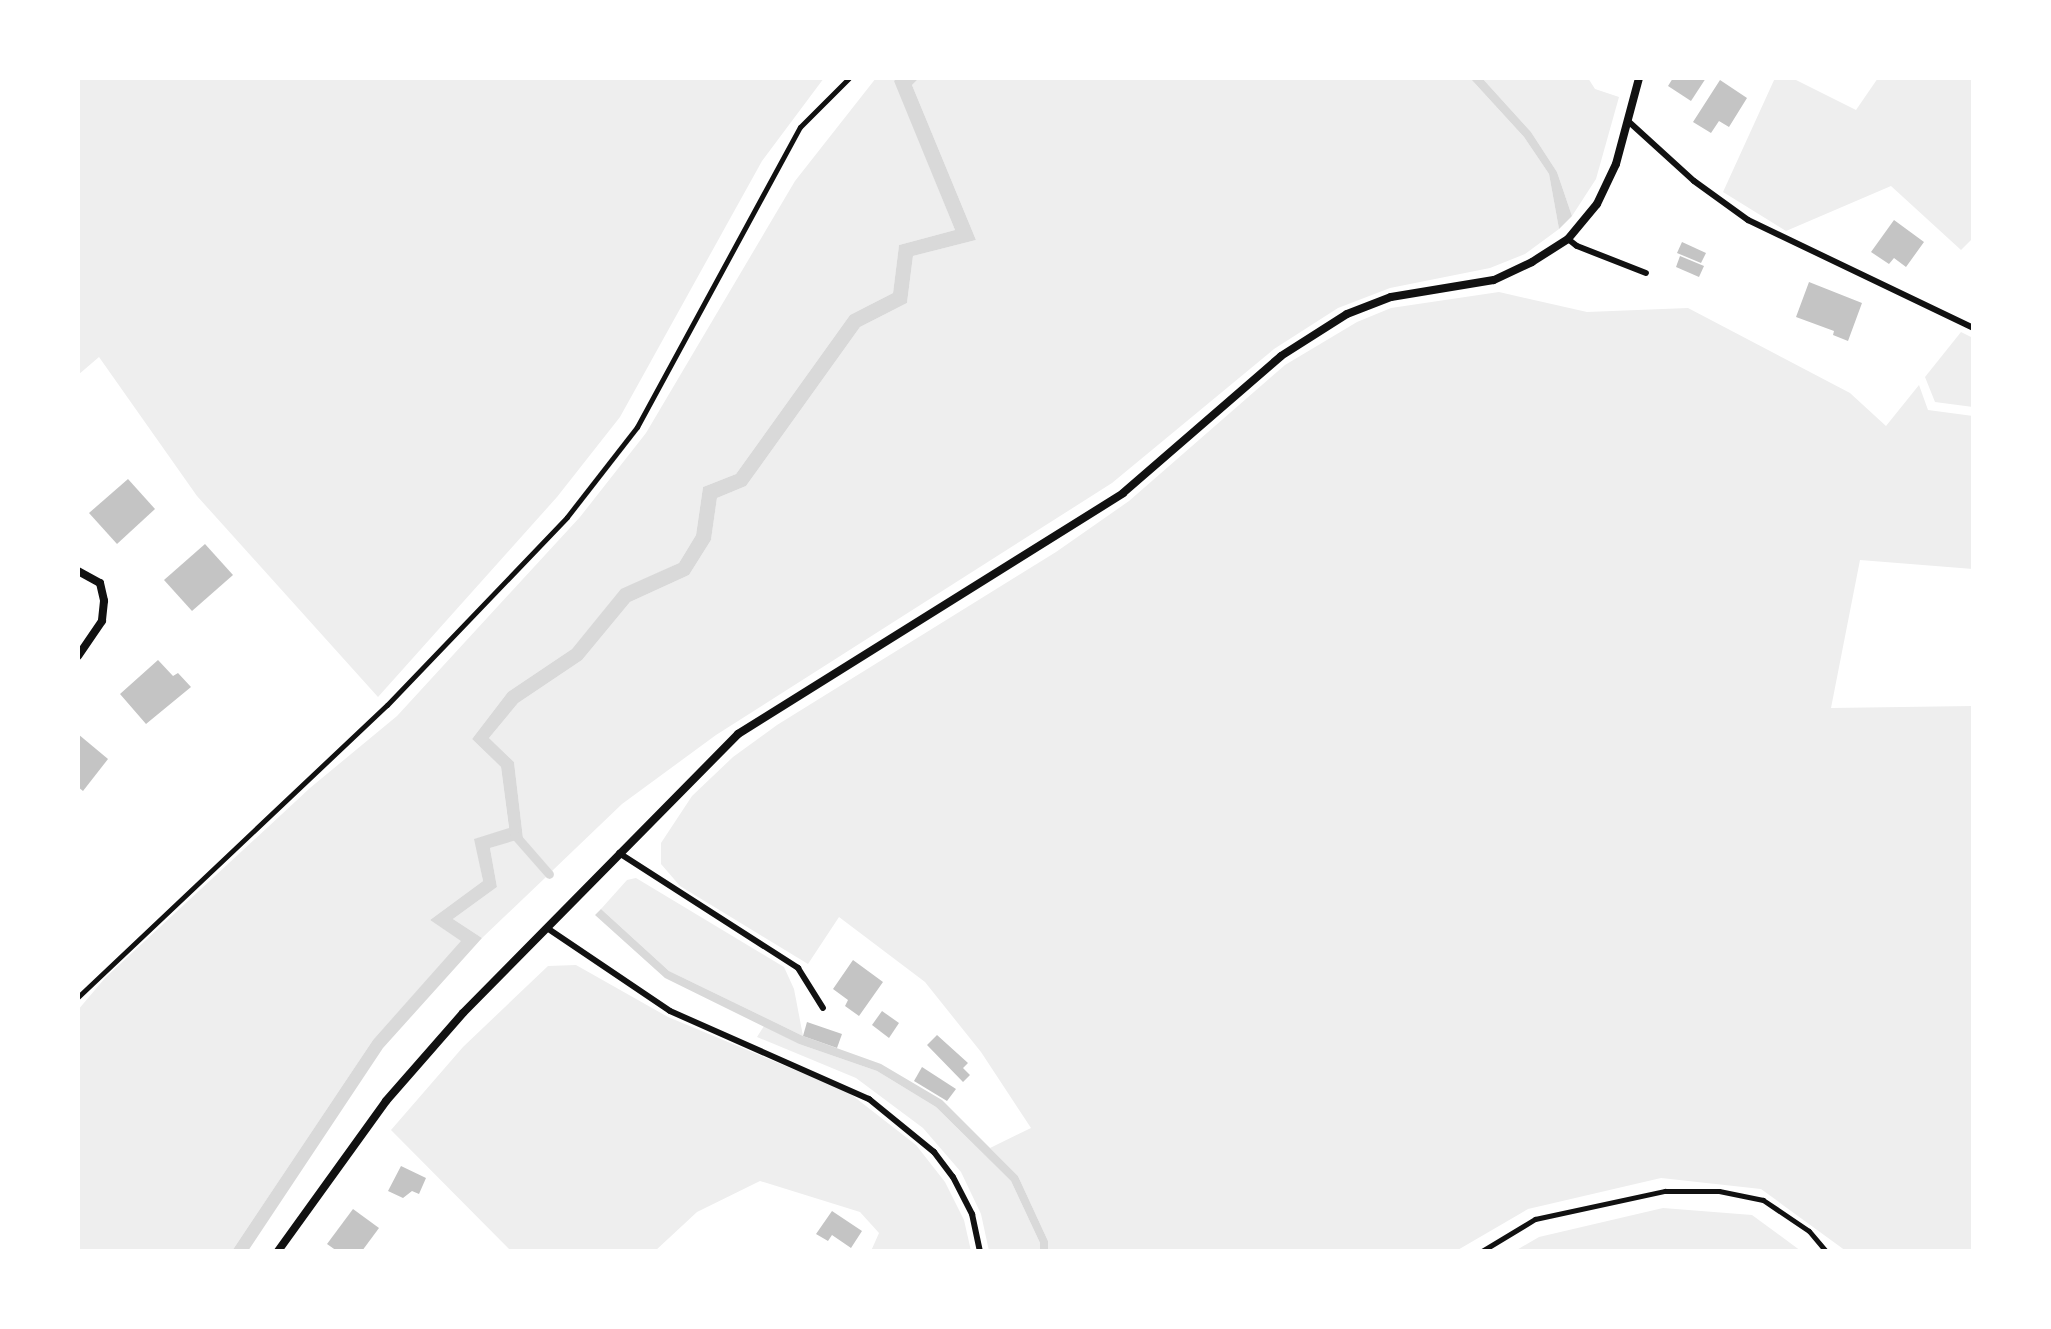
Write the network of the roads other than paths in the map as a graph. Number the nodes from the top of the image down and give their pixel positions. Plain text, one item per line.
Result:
1 (1639, 78) edge
2 (1628, 121) junction
3 (1568, 239) junction
4 (1646, 273) dead end
5 (1973, 328) edge
6 (78, 571) edge
7 (78, 656) edge
8 (619, 853) junction
9 (547, 928) junction
10 (823, 1008) dead end
11 (278, 1251) edge
12 (980, 1251) edge

1 - 2 street
2 - 3 street
2 - 5 lane
3 - 4 lane
3 - 8 street
6 - 7 street
8 - 9 street
8 - 10 lane
9 - 11 street
9 - 12 lane

